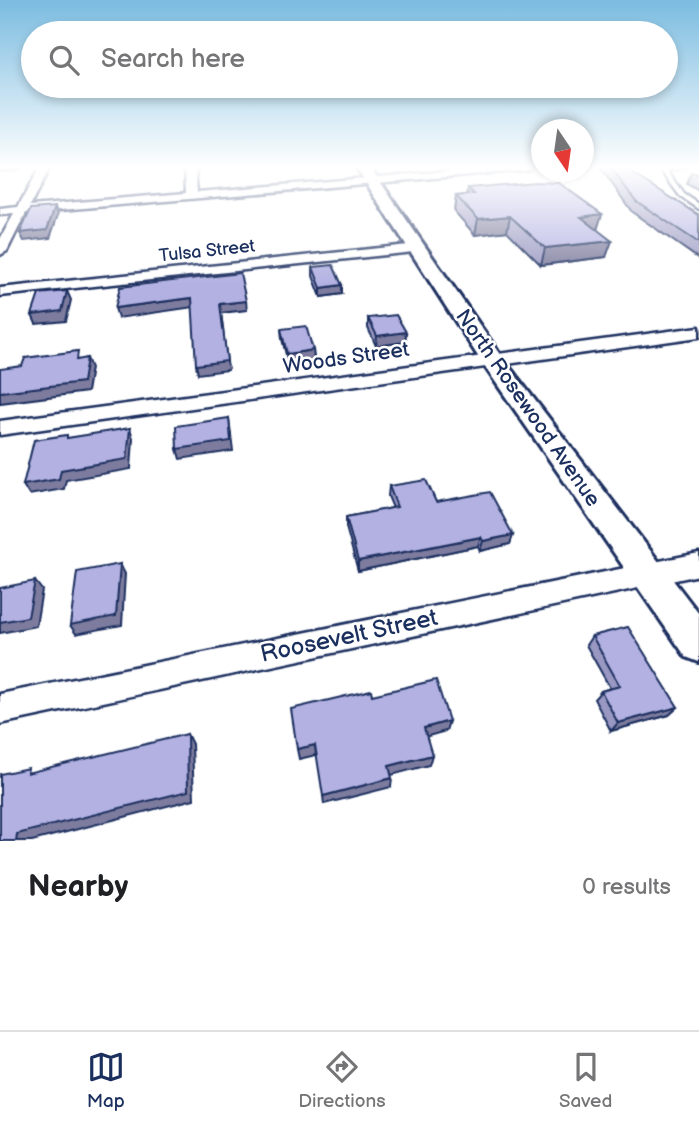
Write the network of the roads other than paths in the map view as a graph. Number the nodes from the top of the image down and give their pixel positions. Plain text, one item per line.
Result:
1 (26, 206) edge
2 (66, 206) edge
3 (390, 206) edge
4 (24, 210) junction
5 (0, 212) edge
6 (418, 248) junction
7 (0, 251) edge
8 (0, 292) edge
9 (699, 332) edge
10 (493, 361) junction
11 (0, 428) edge
12 (699, 564) edge
13 (646, 574) junction
14 (699, 644) edge
15 (0, 709) edge

1 - 4 street
2 - 4 street
3 - 6 street, North Rosewood Avenue
4 - 5 street
4 - 7 street
6 - 8 street, Tulsa Street
6 - 10 street, North Rosewood Avenue
9 - 10 street, Woods Street
10 - 11 street, Woods Street
10 - 13 street, North Rosewood Avenue
12 - 13 street, Roosevelt Street
13 - 14 street, North Rosewood Avenue
13 - 15 street, Roosevelt Street

